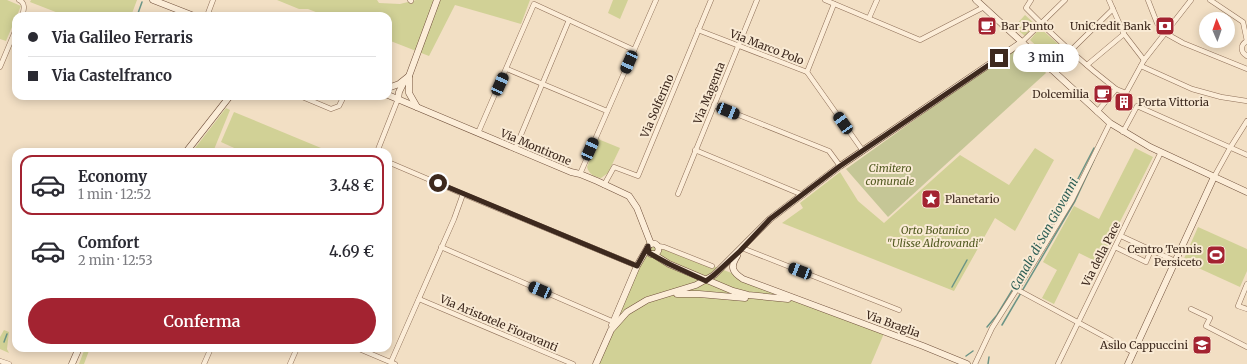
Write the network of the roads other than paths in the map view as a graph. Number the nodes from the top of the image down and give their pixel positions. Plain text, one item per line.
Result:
1 (19, 0) edge
2 (153, 0) edge
3 (213, 0) edge
4 (438, 0) edge
5 (656, 0) edge
6 (711, 0) edge
7 (757, 0) edge
8 (825, 0) edge
9 (877, 0) edge
10 (976, 0) edge
11 (1031, 0) edge
12 (1065, 0) edge
13 (1109, 0) edge
14 (1148, 0) edge
15 (1190, 0) edge
16 (1210, 0) edge
17 (834, 4) junction
18 (984, 7) junction
19 (1113, 9) junction
20 (23, 12) edge
21 (184, 12) edge
22 (208, 12) edge
23 (869, 18) junction
24 (570, 20) junction
25 (1040, 24) junction
26 (698, 30) junction
27 (1165, 33) junction
28 (1124, 34) junction
29 (12, 38) edge
30 (1247, 41) edge
31 (1022, 42) junction
32 (738, 45) junction
33 (634, 50) junction
34 (1070, 50) junction
35 (1247, 56) edge
36 (1144, 60) junction
37 (1087, 65) junction
38 (1141, 66) junction
39 (0, 67) edge
40 (506, 69) junction
41 (1247, 69) edge
42 (1051, 70) junction
43 (807, 72) junction
44 (407, 79) junction
45 (543, 85) junction
46 (392, 87) edge
47 (1116, 89) junction
48 (392, 97) edge
49 (398, 99) junction
50 (227, 100) edge
51 (310, 100) edge
52 (342, 100) edge
53 (1247, 101) edge
54 (714, 105) junction
55 (418, 108) junction
56 (607, 111) junction
57 (1098, 112) junction
58 (1247, 121) edge
59 (1110, 123) junction
60 (1123, 132) junction
61 (478, 134) junction
62 (189, 148) edge
63 (379, 148) edge
64 (1230, 148) junction
65 (515, 149) junction
66 (695, 150) junction
67 (863, 151) junction
68 (1161, 152) junction
69 (1247, 155) edge
70 (392, 164) edge
71 (840, 166) junction
72 (580, 174) junction
73 (1214, 177) junction
74 (604, 185) junction
75 (1247, 192) edge
76 (463, 194) junction
77 (678, 194) dead end
78 (803, 194) junction
79 (1121, 236) junction
80 (649, 245) junction
81 (441, 247) junction
82 (1114, 247) junction
83 (656, 250) junction
84 (741, 250) junction
85 (1151, 250) junction
86 (1175, 261) junction
87 (637, 266) junction
88 (712, 266) dead end
89 (706, 281) junction
90 (1247, 284) edge
91 (1020, 291) junction
92 (659, 296) junction
93 (418, 298) junction
94 (811, 305) junction
95 (1191, 309) dead end
96 (1247, 309) edge
97 (899, 310) dead end
98 (614, 322) junction
99 (1077, 323) junction
100 (611, 330) junction
101 (1246, 346) edge
102 (77, 352) edge
103 (209, 352) edge
104 (295, 352) edge
105 (367, 352) edge
106 (1134, 352) junction
107 (0, 361) edge
108 (393, 363) edge
109 (8, 364) edge
110 (72, 364) edge
111 (204, 364) edge
112 (290, 364) edge
113 (573, 364) edge
114 (596, 364) edge
115 (967, 364) edge
116 (975, 364) edge
117 (1058, 364) edge
118 (1128, 364) edge

1 - 20 street
2 - 21 street
3 - 22 street
4 - 44 street
5 - 33 street
6 - 26 street, Via Solferino
7 - 32 street, Via Magenta
8 - 17 street
9 - 23 street
10 - 18 street
11 - 25 street
12 - 25 street
13 - 19 street
14 - 27 street
15 - 27 street
16 - 30 street
17 - 23 street
17 - 43 street
18 - 23 street
18 - 31 street
19 - 28 street
19 - 34 street
24 - 33 street
24 - 40 street
24 - 45 street
25 - 31 street
25 - 34 street
26 - 32 street, Via Marco Polo
26 - 74 street, Via Solferino
27 - 36 street
27 - 41 street
28 - 36 street
28 - 37 street
29 - 39 street
30 - 35 street
31 - 42 street
31 - 67 street
32 - 43 street, Via Marco Polo
32 - 54 street, Via Magenta
33 - 56 street
34 - 37 street
34 - 42 street
36 - 38 street
37 - 47 street
38 - 47 street
38 - 53 street
40 - 45 street
40 - 61 street
42 - 57 street
43 - 67 street, Via Marco Polo
44 - 46 street
44 - 49 street
44 - 55 street
45 - 56 street
45 - 65 street
47 - 57 street
48 - 49 street, Via Montirone
49 - 55 street, Via Montirone
49 - 63 street
50 - 62 street
51 - 52 street
54 - 66 street, Via Magenta
54 - 71 street
55 - 61 street, Via Montirone
56 - 72 street
57 - 59 street
58 - 64 street
59 - 60 street
59 - 91 street
60 - 64 street
60 - 68 street
61 - 65 street, Via Montirone
64 - 69 street
64 - 73 street
65 - 72 street, Via Montirone
66 - 77 street, Via Magenta
66 - 78 street
67 - 71 street
68 - 73 street
68 - 79 street, Via della Pace
70 - 76 street
71 - 78 street
72 - 74 street, Via Montirone
73 - 75 street
73 - 86 street
74 - 80 street, Via Montirone
76 - 81 street
76 - 87 street
78 - 84 street
79 - 82 street, Via della Pace
79 - 85 street
80 - 83 street
80 - 83 street, Via Montirone
80 - 87 street
81 - 93 street
81 - 98 street
82 - 85 street
82 - 99 street, Via della Pace
83 - 88 street
83 - 89 street
84 - 89 street
84 - 94 street, Via Braglia
84 - 97 street
85 - 86 street
86 - 106 street
87 - 98 street
89 - 92 street
89 - 94 street, Via Braglia
90 - 96 street
91 - 99 street
91 - 116 street
92 - 94 street
92 - 100 street
93 - 108 street
93 - 113 street, Via Aristotele Fioravanti
94 - 115 street, Via Braglia
95 - 101 street
98 - 100 street
99 - 106 street
99 - 117 street, Via della Pace
100 - 114 street
102 - 110 street
103 - 111 street
104 - 112 street
105 - 108 street
106 - 118 street
107 - 109 street

